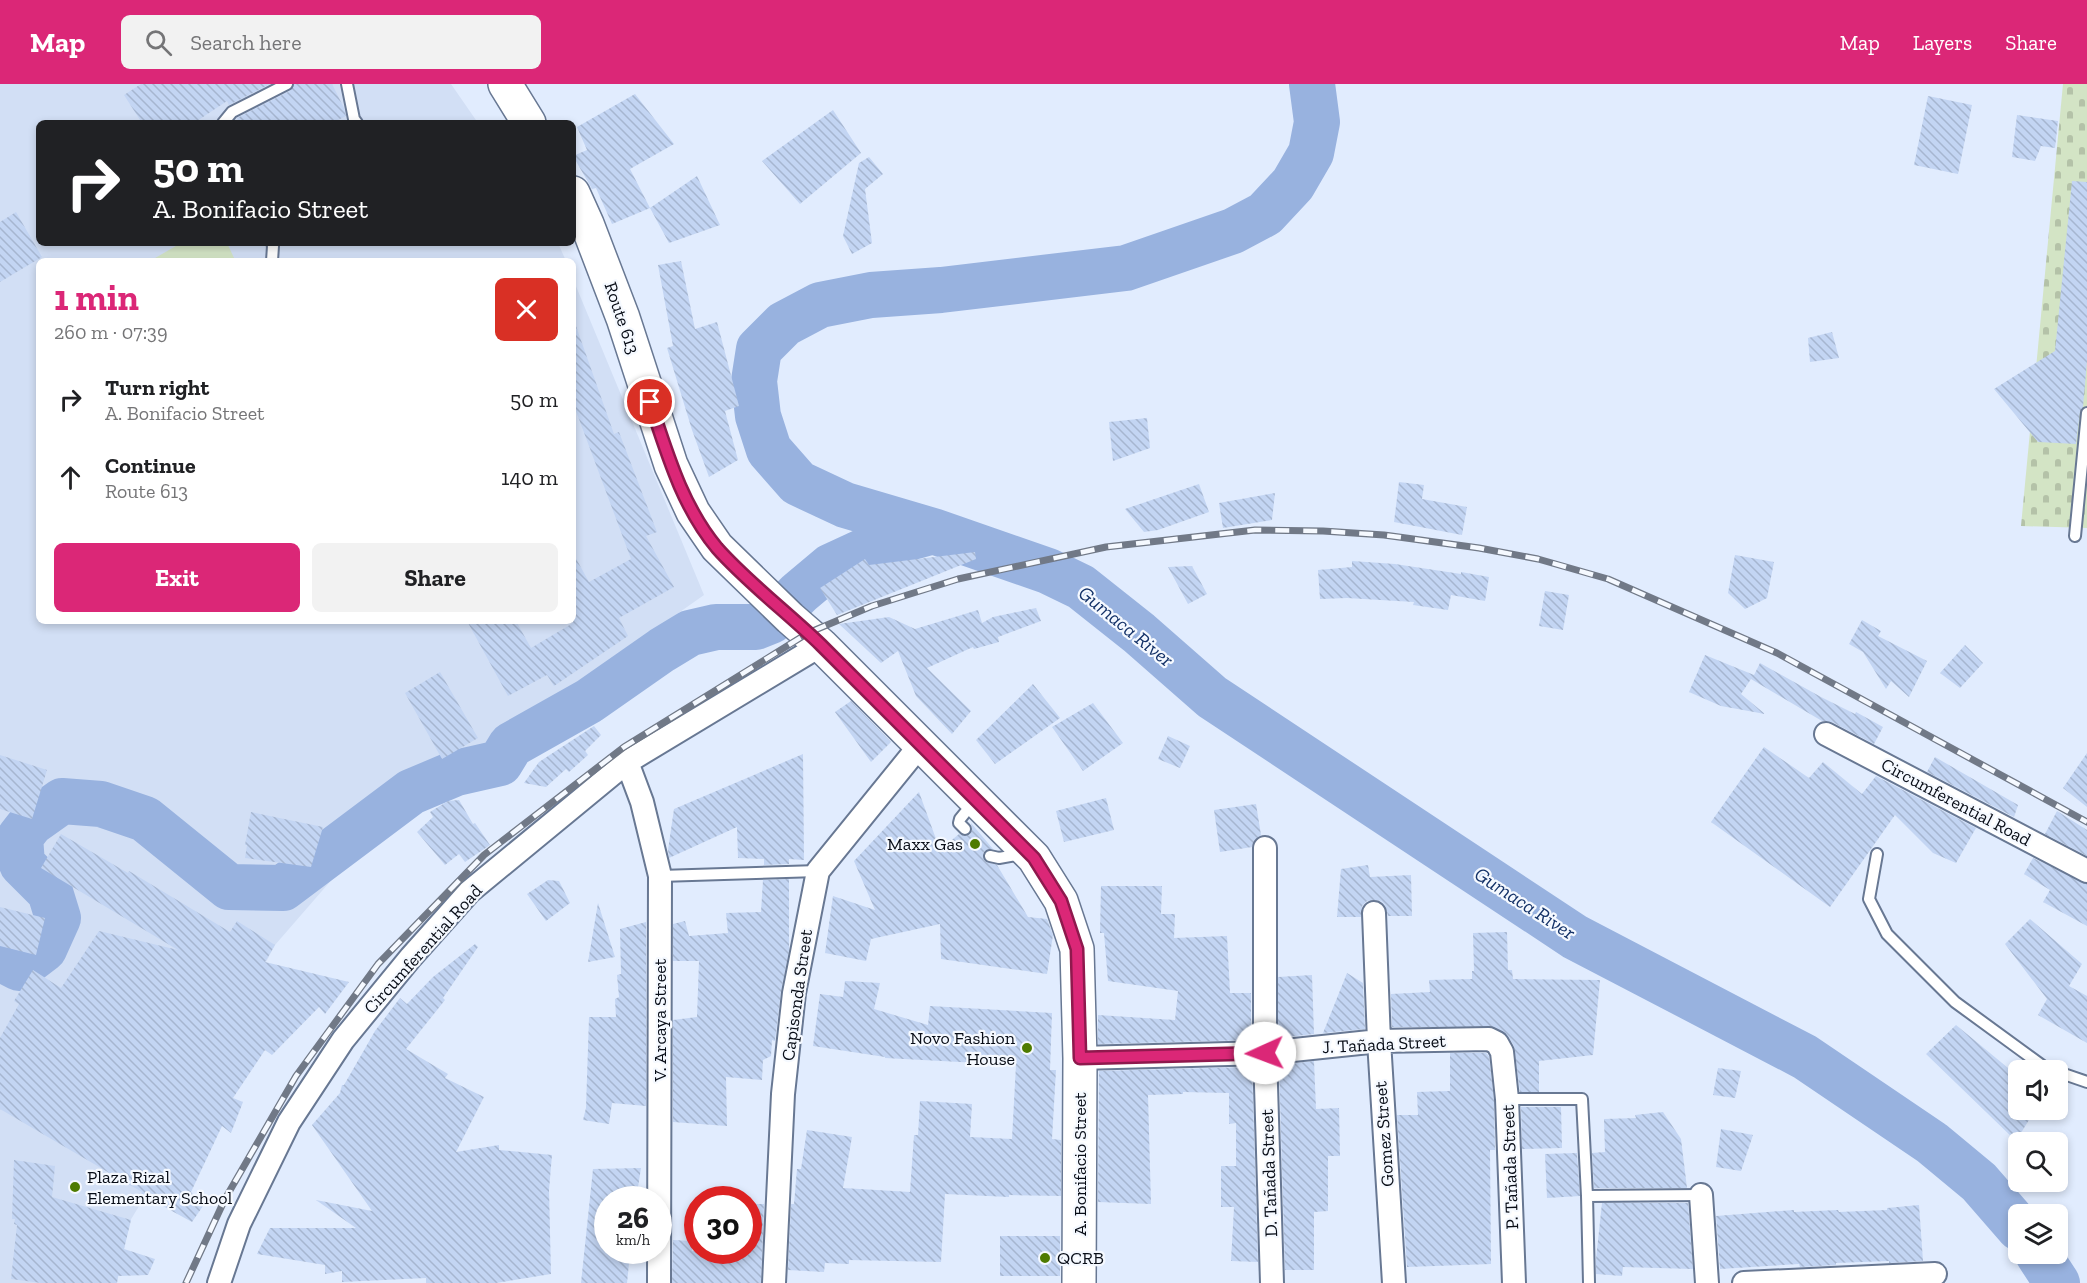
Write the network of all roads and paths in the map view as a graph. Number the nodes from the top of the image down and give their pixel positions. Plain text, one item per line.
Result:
1 (287, 84) edge
2 (347, 84) edge
3 (505, 84) edge
4 (225, 120) edge
5 (355, 120) edge
6 (527, 120) edge
7 (576, 207) edge
8 (580, 226) edge
9 (2087, 413) edge
10 (2074, 536) dead end
11 (790, 618) joint
12 (821, 645) junction
13 (1826, 734) dead end
14 (921, 744) junction
15 (627, 762) junction
16 (1265, 848) dead end
17 (1028, 852) junction
18 (1877, 854) dead end
19 (990, 856) dead end
20 (818, 871) junction
21 (2087, 871) edge
22 (660, 876) junction
23 (1374, 914) dead end
24 (1378, 1041) junction
25 (1502, 1052) joint
26 (1265, 1053) junction
27 (1080, 1058) junction
28 (2034, 1060) edge
29 (2068, 1076) edge
30 (2087, 1082) edge
31 (1507, 1099) junction
32 (1701, 1195) joint
33 (1587, 1196) junction
34 (1935, 1275) dead end
35 (219, 1283) edge
36 (659, 1283) edge
37 (774, 1283) edge
38 (1079, 1283) edge
39 (1272, 1283) edge
40 (1394, 1283) edge
41 (1514, 1283) edge
42 (1589, 1283) edge
43 (1707, 1283) edge
44 (1744, 1283) edge

1 - 4 lane
2 - 5 lane
3 - 6 main road
7 - 8 main road, Route 613
8 - 11 main road, Route 613
9 - 10 lane
11 - 12 main road, A. Bonifacio Street
12 - 14 main road, A. Bonifacio Street
12 - 15 street, Circumferential Road
13 - 21 street, Circumferential Road
14 - 17 main road, A. Bonifacio Street
14 - 20 street, Capisonda Street
15 - 22 street, V. Arcaya Street
15 - 35 street, Circumferential Road
16 - 26 street, D. Tañada Street
17 - 19 lane
17 - 27 main road, A. Bonifacio Street
18 - 28 lane
20 - 22 lane
20 - 37 street, Capisonda Street
22 - 36 street, V. Arcaya Street
23 - 24 street, Gomez Street
24 - 25 street, J. Tañada Street
24 - 26 street, J. Tañada Street
24 - 40 street, Gomez Street
25 - 31 street, P. Tañada Street
26 - 27 street, J. Tañada Street
26 - 39 street, D. Tañada Street
27 - 38 main road, A. Bonifacio Street
29 - 30 lane
31 - 33 lane
31 - 41 street, P. Tañada Street
32 - 33 lane
32 - 43 street
33 - 42 lane
34 - 44 street

